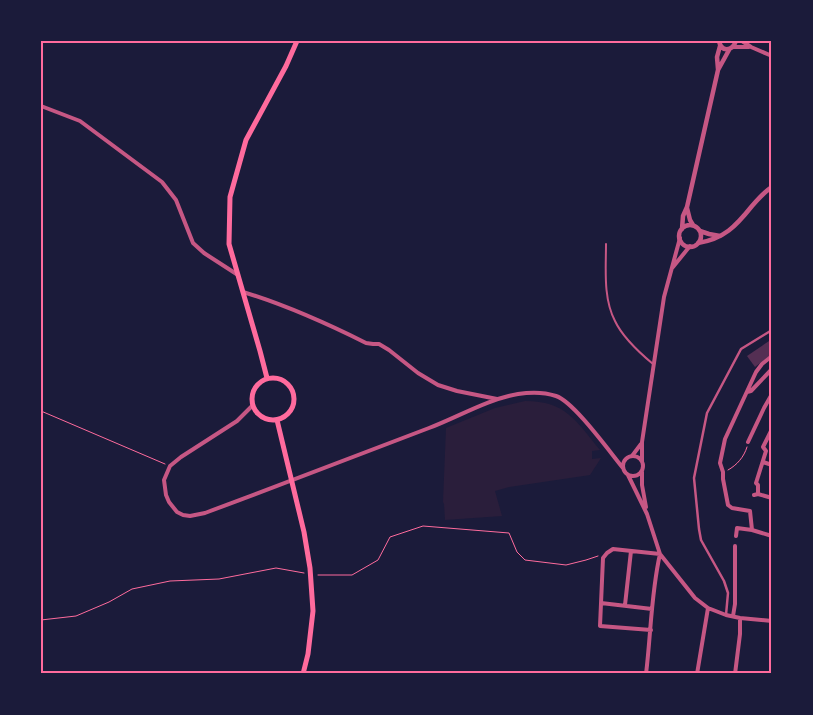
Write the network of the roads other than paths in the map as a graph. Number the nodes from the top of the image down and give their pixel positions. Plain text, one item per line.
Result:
1 (297, 41) edge
2 (736, 41) edge
3 (742, 41) edge
4 (719, 44) edge
5 (752, 47) junction
6 (731, 48) junction
7 (772, 56) edge
8 (718, 70) junction
9 (41, 106) edge
10 (772, 187) edge
11 (687, 207) junction
12 (693, 225) junction
13 (682, 229) junction
14 (700, 231) junction
15 (720, 236) junction
16 (680, 238) junction
17 (698, 243) junction
18 (606, 244) dead end
19 (690, 246) junction
20 (671, 271) junction
21 (238, 275) junction
22 (243, 292) junction
23 (772, 330) edge
24 (772, 356) edge
25 (653, 364) junction
26 (772, 369) edge
27 (267, 378) junction
28 (747, 392) junction
29 (772, 394) edge
30 (496, 399) junction
31 (253, 405) junction
32 (276, 420) junction
33 (772, 429) edge
34 (642, 442) junction
35 (748, 442) road end
36 (632, 456) junction
37 (616, 459) junction
38 (625, 461) junction
39 (642, 462) junction
40 (763, 462) junction
41 (772, 465) edge
42 (623, 468) junction
43 (642, 471) junction
44 (628, 475) junction
45 (772, 498) edge
46 (647, 514) junction
47 (752, 530) junction
48 (736, 536) dead end
49 (772, 536) edge
50 (735, 546) dead end
51 (632, 550) junction
52 (660, 554) junction
53 (601, 603) junction
54 (625, 606) junction
55 (708, 608) junction
56 (652, 609) junction
57 (726, 614) junction
58 (733, 616) junction
59 (740, 618) junction
60 (772, 621) edge
61 (651, 630) junction
62 (303, 674) edge
63 (646, 674) edge
64 (697, 674) edge
65 (735, 674) edge

1 - 21 main road
2 - 6 street
3 - 5 street
4 - 6 street
4 - 8 street
5 - 6 street
5 - 7 street
6 - 8 street
8 - 11 street
9 - 21 street
10 - 15 street
11 - 12 street
11 - 13 street
12 - 13 street
12 - 14 street
13 - 16 street
14 - 15 street
14 - 17 street
15 - 17 street
16 - 19 street
16 - 20 street
17 - 19 street
18 - 25 lane
19 - 20 street
20 - 25 street
21 - 22 main road
22 - 27 main road
22 - 30 street
23 - 57 street
24 - 28 street
25 - 34 street
26 - 28 street
27 - 31 main road
27 - 32 main road
28 - 47 street
29 - 35 street
30 - 31 street
30 - 37 street
31 - 32 main road
32 - 62 main road
33 - 40 street
34 - 36 street
34 - 39 street
36 - 38 street
36 - 39 street
37 - 38 street
37 - 42 street
38 - 42 street
39 - 43 street
40 - 41 street
40 - 45 street
42 - 44 street
43 - 44 street
43 - 46 street
44 - 46 street
46 - 52 street
47 - 48 street
47 - 49 street
50 - 58 street
51 - 52 street
51 - 53 street
51 - 54 street
52 - 55 street
52 - 56 street
53 - 54 street
53 - 61 street
54 - 56 street
55 - 57 street
55 - 64 street
56 - 61 street
57 - 58 street
58 - 59 street
59 - 60 street
59 - 65 street
61 - 63 street

